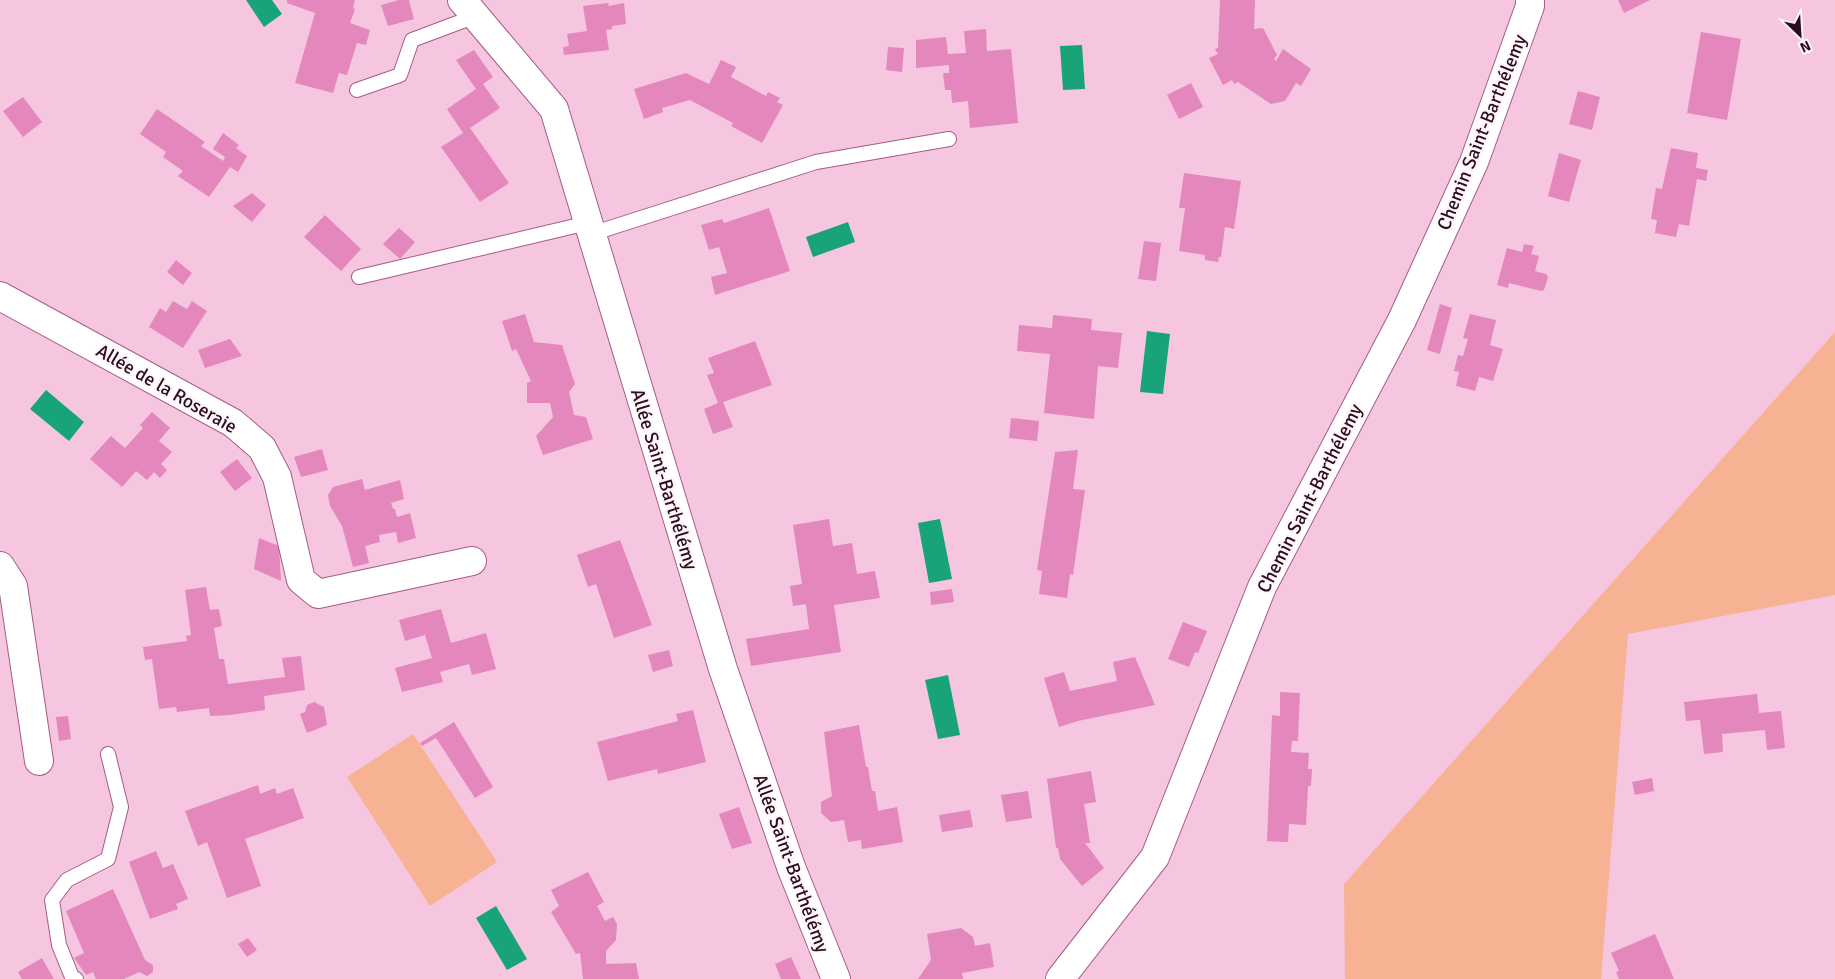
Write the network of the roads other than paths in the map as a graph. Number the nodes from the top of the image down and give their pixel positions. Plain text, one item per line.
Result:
1 (1530, 0) edge
2 (469, 8) edge
3 (357, 90) dead end
4 (949, 140) dead end
5 (590, 229) junction
6 (359, 276) dead end
7 (0, 296) edge
8 (472, 561) dead end
9 (0, 566) edge
10 (108, 754) dead end
11 (39, 761) dead end
12 (76, 979) edge
13 (836, 979) edge
14 (1060, 979) edge

1 - 14 street, Chemin Saint-Barthélemy
2 - 3 lane
2 - 5 street, Allée Saint-Barthélémy
4 - 5 lane
5 - 6 lane
5 - 13 street, Allée Saint-Barthélémy
7 - 8 street, Allée de la Roseraie
9 - 11 street
10 - 12 lane

